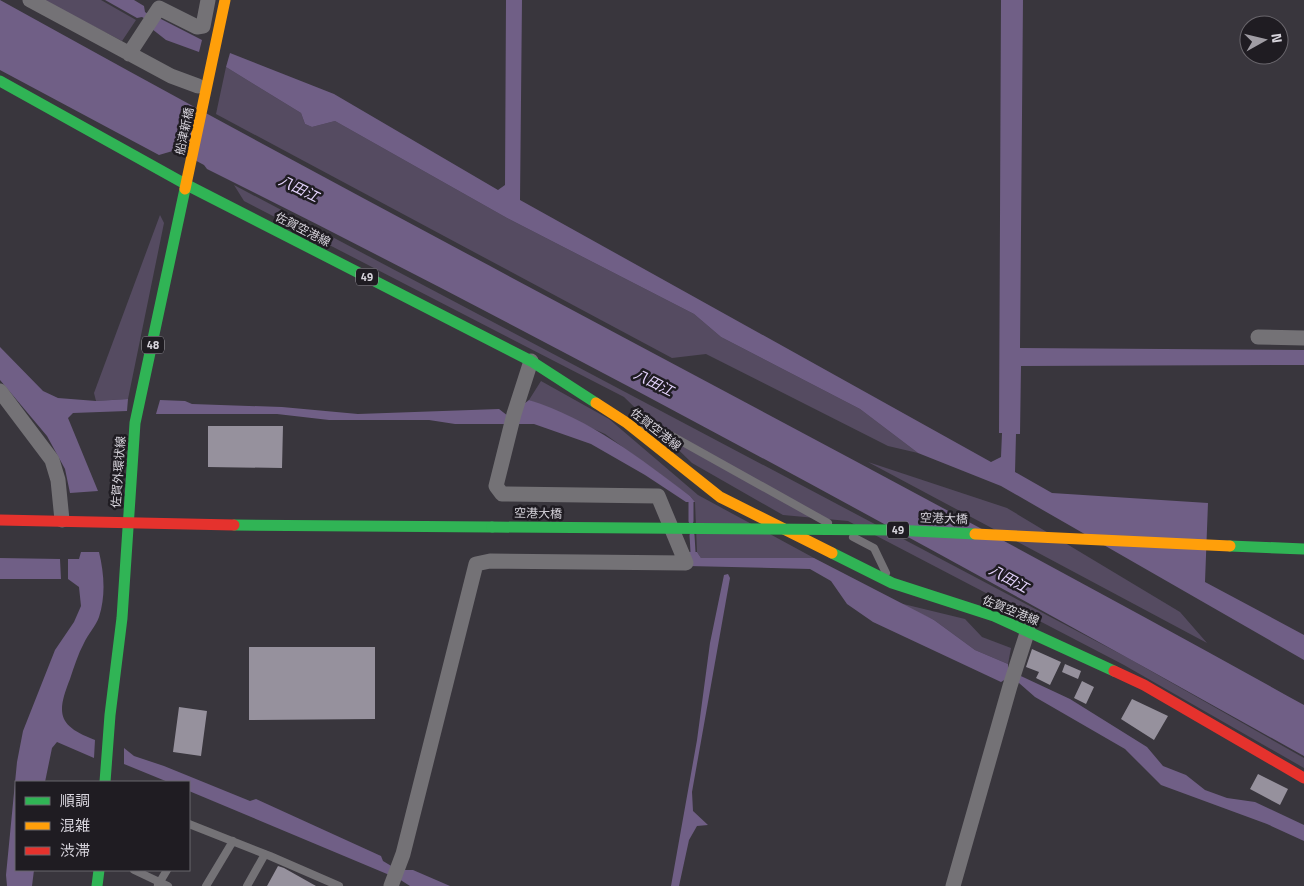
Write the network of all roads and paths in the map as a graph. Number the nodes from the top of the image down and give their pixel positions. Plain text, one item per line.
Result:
1 (30, 0) edge
2 (208, 0) edge
3 (225, 0) edge
4 (129, 54) junction
5 (0, 81) edge
6 (201, 93) junction
7 (190, 168) joint
8 (187, 185) junction
9 (1258, 337) dead end
10 (1304, 338) edge
11 (531, 361) junction
12 (0, 391) edge
13 (627, 423) junction
14 (0, 520) edge
15 (62, 520) junction
16 (128, 524) junction
17 (1304, 549) edge
18 (892, 583) junction
19 (1028, 630) junction
20 (1304, 778) edge
21 (105, 781) edge
22 (191, 825) edge
23 (233, 841) junction
24 (265, 854) junction
25 (136, 871) edge
26 (166, 871) edge
27 (395, 878) edge
28 (159, 884) edge
29 (168, 886) edge
30 (206, 886) edge
31 (247, 886) edge
32 (339, 886) edge
33 (953, 886) edge

1 - 4 street
2 - 4 street
3 - 6 main road, 48
4 - 6 street
5 - 8 main road, 佐賀空港線 / 49
6 - 7 main road, 船津新橋 / 48
7 - 8 main road, 佐賀外環状線 / 48
8 - 11 main road, 佐賀空港線 / 49
8 - 16 main road, 佐賀外環状線 / 48
9 - 10 street
11 - 13 main road, 佐賀空港線 / 49
11 - 27 street
12 - 15 street
13 - 18 main road, 佐賀空港線 / 49
13 - 18 lane
14 - 15 main road, 49
15 - 16 main road, 49
16 - 17 main road, 空港大橋 / 49, bridge
16 - 21 main road, 佐賀外環状線 / 48
18 - 19 main road, 佐賀空港線 / 49
19 - 20 main road, 佐賀空港線 / 49
19 - 33 street
22 - 23 lane
23 - 24 lane
23 - 30 lane
24 - 31 lane
24 - 32 lane
25 - 28 lane
26 - 28 lane
28 - 29 lane

